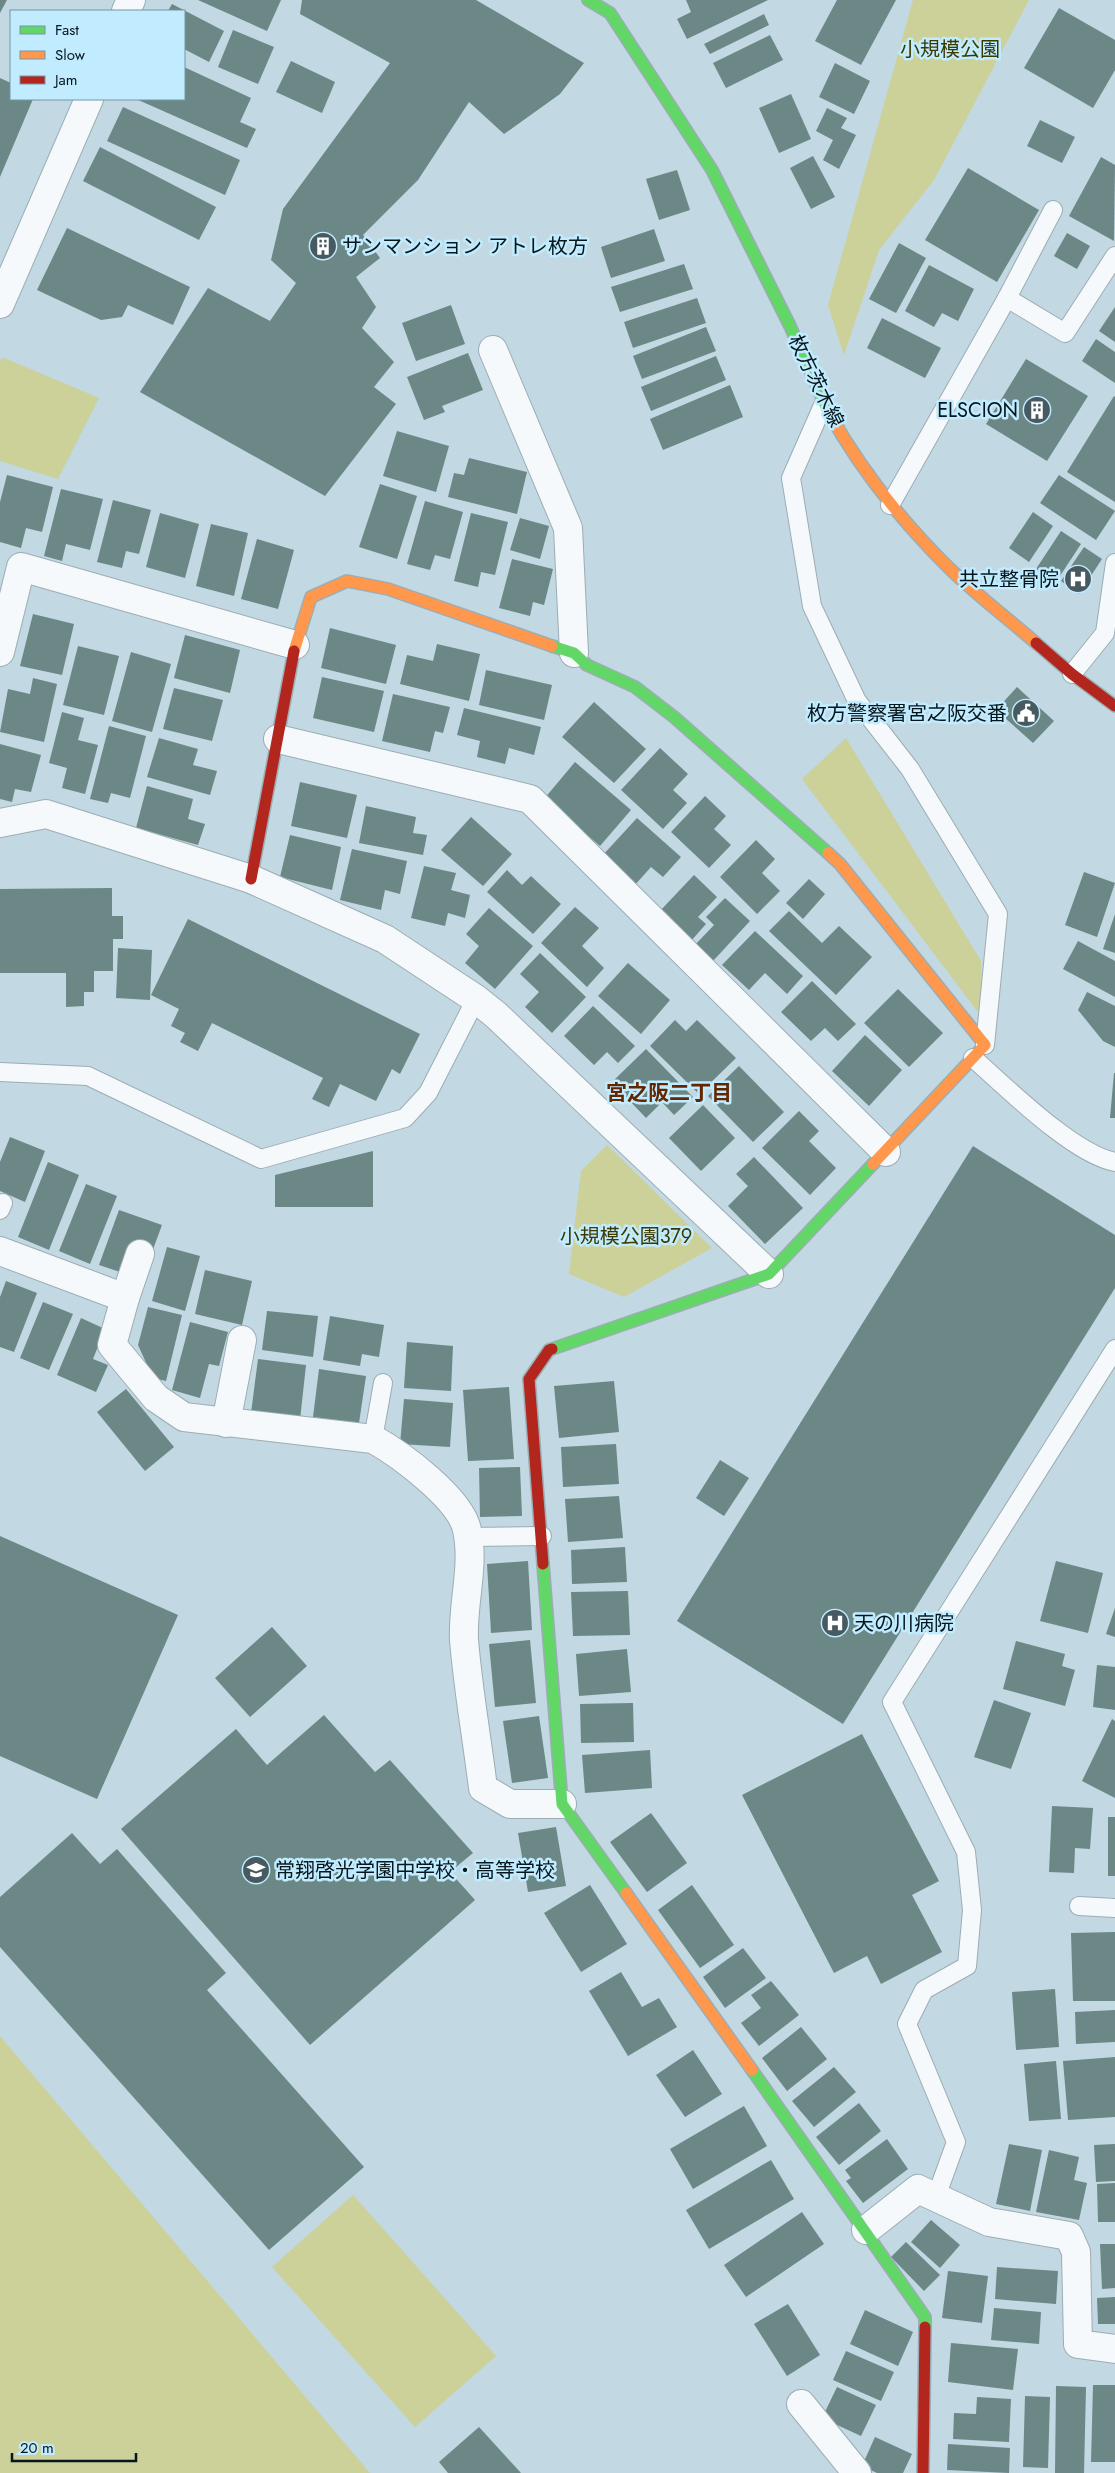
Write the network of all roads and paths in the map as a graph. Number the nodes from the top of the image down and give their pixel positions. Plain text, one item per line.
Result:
1 (588, 0) edge
2 (88, 100) edge
3 (1053, 210) dead end
4 (1115, 256) edge
5 (1007, 298) junction
6 (0, 304) edge
7 (493, 350) dead end
8 (824, 403) junction
9 (890, 504) junction
10 (1115, 563) edge
11 (295, 645) junction
12 (0, 652) edge
13 (574, 653) junction
14 (1072, 674) junction
15 (1115, 706) edge
16 (278, 739) junction
17 (0, 823) edge
18 (251, 879) junction
19 (476, 998) junction
20 (978, 1052) junction
21 (0, 1072) edge
22 (886, 1152) junction
23 (1115, 1162) edge
24 (0, 1251) edge
25 (140, 1254) dead end
26 (769, 1274) junction
27 (126, 1298) junction
28 (242, 1340) dead end
29 (1115, 1350) edge
30 (382, 1382) dead end
31 (226, 1423) junction
32 (373, 1439) junction
33 (542, 1536) junction
34 (468, 1537) junction
35 (562, 1804) junction
36 (1079, 1906) dead end
37 (1115, 1908) edge
38 (936, 2198) junction
39 (866, 2230) junction
40 (1115, 2349) edge
41 (801, 2404) dead end
42 (857, 2473) edge
43 (923, 2473) edge

1 - 8 street, 枚方茨木線
2 - 6 street
3 - 5 lane
4 - 5 lane
5 - 9 lane
7 - 13 street
8 - 9 street, 枚方茨木線
8 - 20 lane
9 - 14 street, 枚方茨木線
10 - 14 lane
11 - 12 street
11 - 13 street
11 - 16 street
13 - 20 street
14 - 15 street, 枚方茨木線
16 - 18 street
16 - 22 street
17 - 18 street
18 - 19 street
19 - 21 lane
19 - 26 street
20 - 22 street
20 - 23 lane
22 - 26 street
24 - 27 street
25 - 27 street
26 - 33 street
27 - 31 street
28 - 31 street
29 - 38 lane
30 - 32 lane
31 - 32 street
32 - 34 street
33 - 34 lane
33 - 35 street
34 - 35 street
35 - 39 street
36 - 37 lane
38 - 39 street
38 - 40 street
39 - 43 street
41 - 42 street

